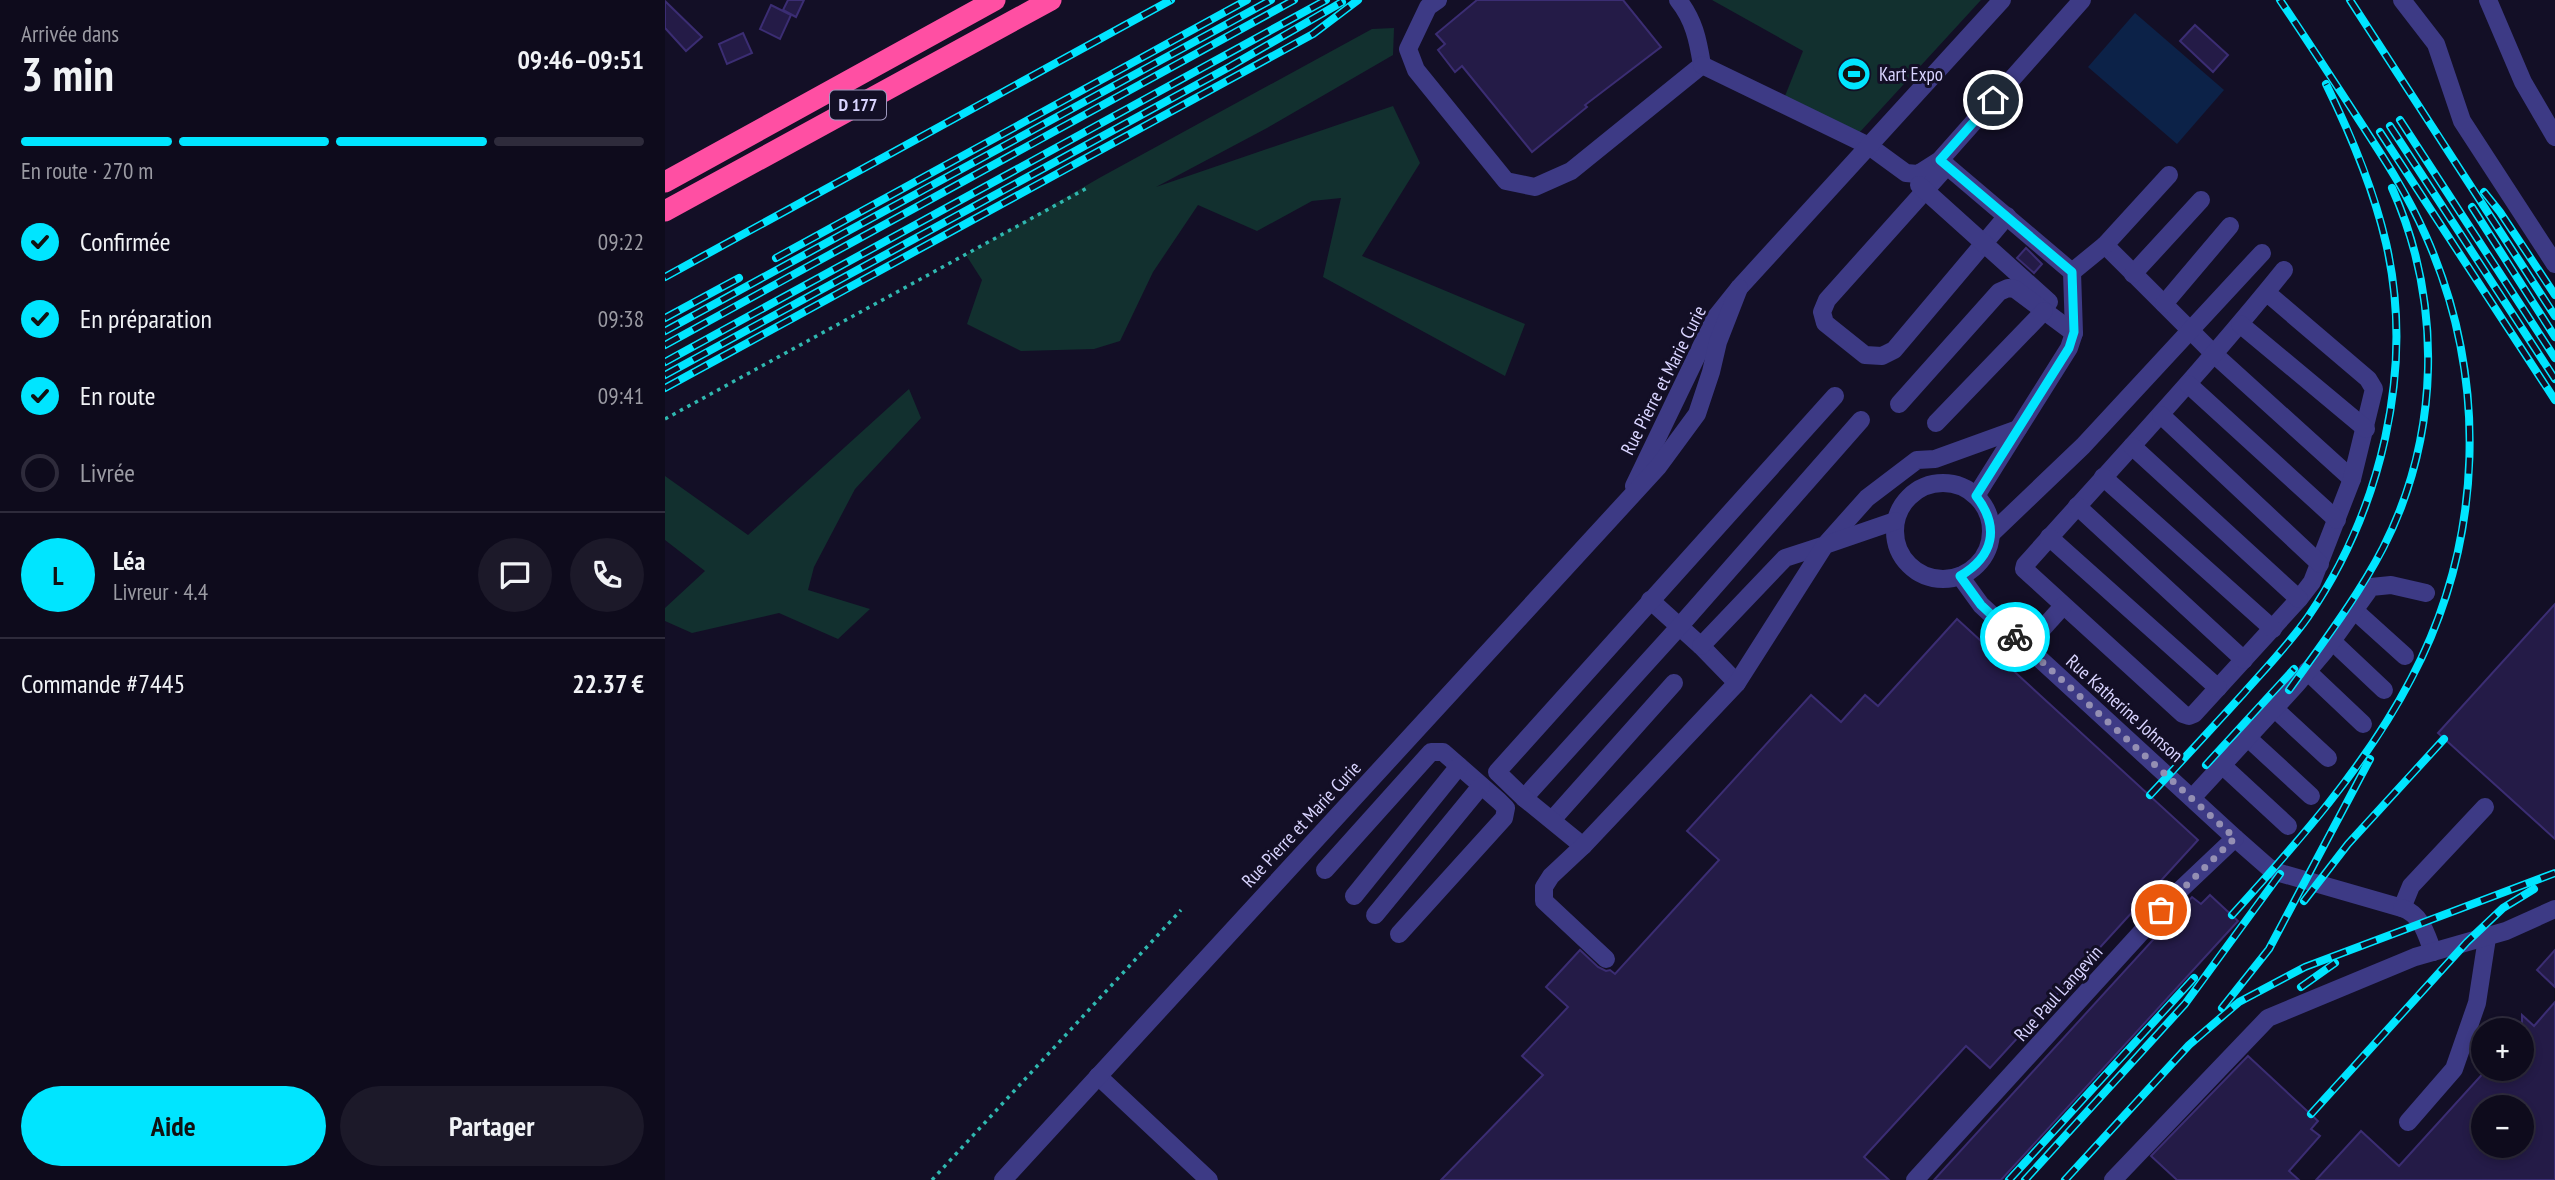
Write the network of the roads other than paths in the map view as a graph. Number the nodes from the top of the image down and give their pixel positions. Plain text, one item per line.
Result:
1 (995, 0) edge
2 (1051, 0) edge
3 (1438, 0) edge
4 (1678, 0) edge
5 (2002, 0) edge
6 (2082, 0) edge
7 (2402, 0) edge
8 (2488, 0) edge
9 (1702, 65) junction
10 (2555, 137) edge
11 (1869, 146) junction
12 (1944, 163) junction
13 (1906, 173) junction
14 (2169, 175) dead end
15 (665, 181) edge
16 (1926, 190) junction
17 (2201, 200) dead end
18 (665, 211) edge
19 (2007, 216) junction
20 (2230, 226) dead end
21 (1984, 243) junction
22 (2105, 245) junction
23 (2262, 253) dead end
24 (2555, 264) edge
25 (2284, 270) dead end
26 (2072, 272) junction
27 (2133, 274) junction
28 (1739, 288) junction
29 (2266, 292) junction
30 (2164, 304) junction
31 (2044, 311) junction
32 (2240, 324) junction
33 (2074, 328) junction
34 (2191, 330) junction
35 (2215, 355) junction
36 (2188, 384) junction
37 (1835, 396) dead end
38 (1899, 404) dead end
39 (2161, 415) junction
40 (1861, 420) dead end
41 (1936, 424) dead end
42 (2018, 429) junction
43 (2366, 429) junction
44 (2132, 446) junction
45 (1917, 460) junction
46 (2103, 477) junction
47 (2352, 479) junction
48 (1928, 485) junction
49 (1630, 496) junction
50 (1976, 496) junction
51 (2077, 506) junction
52 (2337, 520) junction
53 (1895, 521) junction
54 (1991, 534) junction
55 (2049, 537) junction
56 (1825, 545) junction
57 (2320, 564) junction
58 (1960, 576) junction
59 (2426, 593) dead end
60 (2299, 599) junction
61 (1650, 600) junction
62 (2063, 606) junction
63 (2354, 610) junction
64 (1679, 627) junction
65 (2273, 629) junction
66 (2332, 640) junction
67 (1701, 646) junction
68 (2026, 647) junction
69 (2405, 656) dead end
70 (2244, 660) junction
71 (2307, 671) junction
72 (1674, 683) dead end
73 (1737, 683) junction
74 (2218, 688) junction
75 (2384, 690) dead end
76 (2275, 709) junction
77 (2364, 724) dead end
78 (2248, 738) junction
79 (2328, 758) dead end
80 (1459, 766) junction
81 (2223, 766) junction
82 (1481, 786) junction
83 (2311, 796) dead end
84 (1524, 798) junction
85 (2192, 798) junction
86 (2485, 807) dead end
87 (1552, 820) junction
88 (2288, 826) dead end
89 (2235, 838) junction
90 (1315, 839) junction
91 (1583, 846) junction
92 (1354, 896) dead end
93 (2402, 908) junction
94 (2555, 909) edge
95 (1375, 915) dead end
96 (1399, 934) dead end
97 (2487, 938) junction
98 (2433, 951) junction
99 (1606, 959) dead end
100 (1098, 1076) junction
101 (2408, 1122) dead end
102 (1003, 1180) edge
103 (1209, 1180) edge
104 (1915, 1180) edge
105 (2113, 1180) edge

1 - 15 highway, D 177
2 - 18 highway, D 177
3 - 9 street
4 - 9 street
5 - 11 street, Rue Pierre et Marie Curie
6 - 12 street
7 - 24 street
8 - 10 street
9 - 11 street
11 - 13 street
11 - 28 street, Rue Pierre et Marie Curie
12 - 13 street
12 - 16 street
12 - 19 street
13 - 16 street
14 - 22 street
16 - 21 street
16 - 21 street
17 - 27 street
19 - 21 street
19 - 26 street
20 - 30 street
21 - 33 street
22 - 26 street
22 - 27 street
23 - 34 street
25 - 29 street
26 - 33 street
27 - 30 street
28 - 49 street, Rue Pierre et Marie Curie
28 - 49 street, Rue Pierre et Marie Curie
29 - 32 street
29 - 43 street
30 - 34 street
31 - 33 street
31 - 38 street
31 - 41 street
32 - 35 street
32 - 43 street
33 - 42 street
34 - 35 street
34 - 54 street
35 - 36 street
35 - 47 street
36 - 39 street
36 - 52 street
37 - 61 street
39 - 44 street
39 - 57 street
40 - 64 street
42 - 45 street
42 - 50 street
43 - 47 street
44 - 46 street
44 - 60 street
45 - 48 street
45 - 56 street
46 - 51 street
46 - 65 street
47 - 52 street
48 - 50 street
48 - 53 street
49 - 90 street, Rue Pierre et Marie Curie
50 - 54 street
51 - 55 street
51 - 70 street
52 - 57 street
53 - 56 street
53 - 58 street
54 - 58 street
55 - 62 street
55 - 74 street
56 - 67 street
56 - 73 street
57 - 60 street
58 - 68 street, Rue Katherine Johnson
59 - 63 street
60 - 65 street
61 - 64 street
61 - 84 street
62 - 68 street
62 - 74 street
63 - 66 street
63 - 69 street
64 - 67 street
64 - 84 street
65 - 70 street
66 - 71 street
66 - 75 street
67 - 73 street
68 - 85 street, Rue Katherine Johnson
70 - 74 street
71 - 76 street
71 - 77 street
72 - 87 street
73 - 91 street
76 - 78 street
76 - 79 street
78 - 81 street
78 - 83 street
80 - 82 street
80 - 90 street
80 - 92 street
81 - 85 street
81 - 88 street
82 - 95 street
82 - 96 street
84 - 87 street
85 - 89 street, Rue Katherine Johnson
86 - 93 street
87 - 91 street
89 - 93 street, Rue Katherine Johnson
89 - 104 street, Rue Paul Langevin
90 - 100 street, Rue Pierre et Marie Curie
91 - 99 street
93 - 98 street
94 - 97 street
97 - 98 street
97 - 101 street
98 - 105 street
100 - 102 street, Rue Pierre et Marie Curie
100 - 103 street

